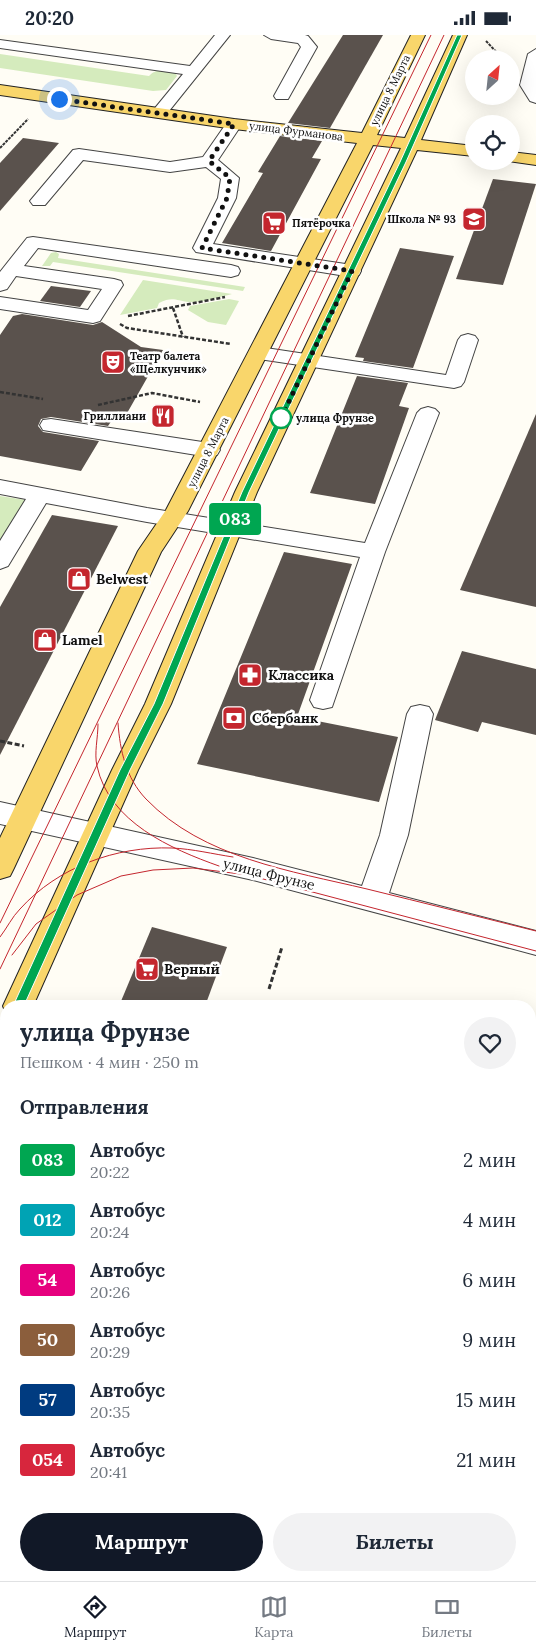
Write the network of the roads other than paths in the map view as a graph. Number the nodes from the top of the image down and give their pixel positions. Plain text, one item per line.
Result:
1 (223, 35) edge
2 (271, 35) edge
3 (418, 35) edge
4 (460, 35) edge
5 (304, 37) edge
6 (0, 44) edge
7 (536, 54) edge
8 (193, 71) junction
9 (0, 90) edge
10 (282, 96) dead end
11 (536, 98) edge
12 (159, 113) junction
13 (234, 124) junction
14 (366, 139) junction
15 (412, 143) junction
16 (465, 150) edge
17 (520, 158) edge
18 (536, 160) edge
19 (209, 161) junction
20 (39, 201) dead end
21 (12, 270) junction
22 (300, 272) junction
23 (246, 273) dead end
24 (268, 276) dead end
25 (348, 279) junction
26 (0, 285) edge
27 (0, 303) edge
28 (468, 340) dead end
29 (258, 353) junction
30 (308, 361) junction
31 (428, 413) dead end
32 (51, 425) dead end
33 (209, 450) junction
34 (0, 487) edge
35 (39, 495) junction
36 (172, 519) junction
37 (231, 528) junction
38 (373, 552) junction
39 (0, 561) edge
40 (323, 699) dead end
41 (420, 714) dead end
42 (12, 815) edge
43 (97, 834) junction
44 (0, 869) edge
45 (372, 900) junction
46 (536, 943) edge
47 (21, 1000) edge

1 - 8 street
2 - 5 street
3 - 14 main road, улица 8 Марта
4 - 15 main road
5 - 10 street
6 - 8 street
7 - 11 street
8 - 12 street
9 - 12 main road, улица Фурманова
12 - 13 main road, улица Фурманова
13 - 14 main road, улица Фурманова
13 - 19 street
14 - 15 main road, улица Фурманова
14 - 22 main road, улица 8 Марта
15 - 16 main road, улица Фурманова
15 - 25 main road
17 - 18 main road
19 - 20 street
19 - 22 street
21 - 23 street
21 - 26 street
21 - 27 street
22 - 24 street
22 - 25 street
22 - 29 main road, улица 8 Марта
25 - 30 main road
28 - 30 street
29 - 30 street
29 - 33 main road, улица 8 Марта
30 - 37 main road
31 - 38 street
32 - 33 street
33 - 36 main road, улица 8 Марта
34 - 35 street
35 - 36 street
35 - 39 street
36 - 37 street
36 - 42 main road, улица 8 Марта
37 - 38 street
37 - 43 main road
38 - 40 street
41 - 45 street
42 - 43 street, улица Фрунзе
42 - 44 main road, улица 8 Марта
43 - 45 street, улица Фрунзе
43 - 47 main road
45 - 46 street, улица Фрунзе

